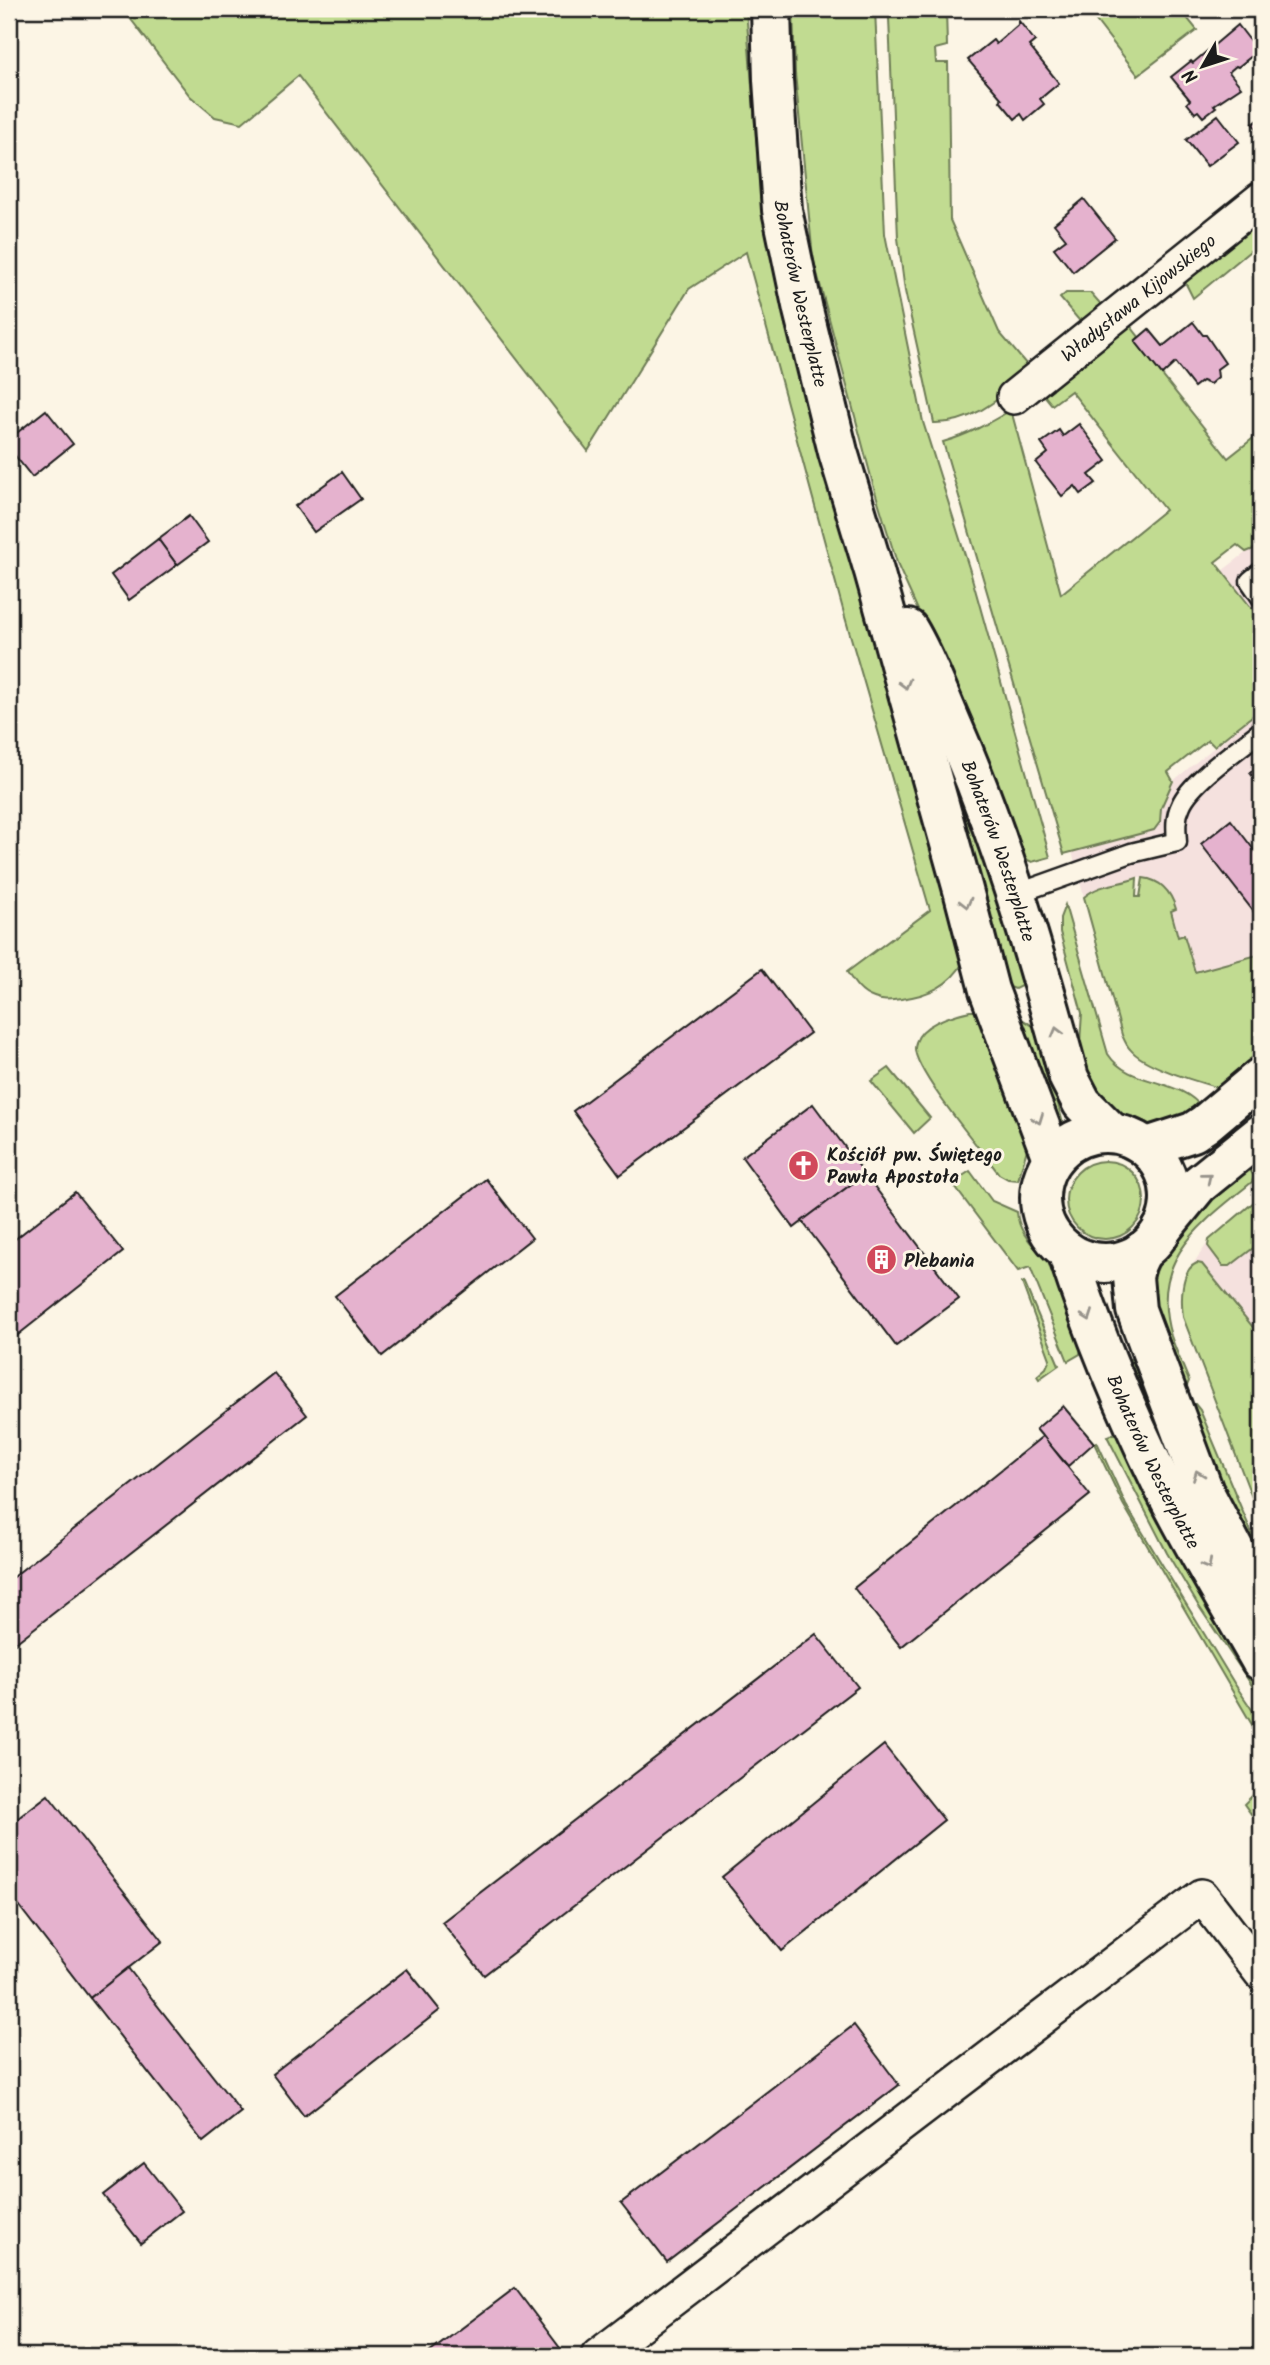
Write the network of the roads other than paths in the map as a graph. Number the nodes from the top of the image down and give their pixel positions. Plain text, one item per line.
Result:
1 (771, 9) edge
2 (1261, 199) edge
3 (1014, 397) dead end
4 (874, 571) junction
5 (1261, 572) edge
6 (1261, 597) edge
7 (1261, 731) edge
8 (1016, 894) junction
9 (1261, 1077) edge
10 (1111, 1132) junction
11 (1261, 1134) edge
12 (1147, 1147) junction
13 (1052, 1157) junction
14 (1152, 1240) junction
15 (1067, 1251) junction
16 (1261, 1601) edge
17 (1261, 1661) edge
18 (1261, 1973) edge
19 (598, 2356) edge

1 - 4 main road, Bohaterów Westerplatte
2 - 3 street, Władysława Kijowskiego
4 - 8 main road, Bohaterów Westerplatte
4 -> 13 main road, Bohaterów Westerplatte
5 - 6 lane
7 - 8 lane
10 -> 8 main road, Bohaterów Westerplatte
9 - 12 main road
10 - 12 main road
10 - 13 main road
14 -> 11 main road
12 - 14 main road
13 - 15 main road
14 - 15 main road
16 -> 14 main road, Bohaterów Westerplatte
15 -> 17 main road, Bohaterów Westerplatte
18 - 19 street

